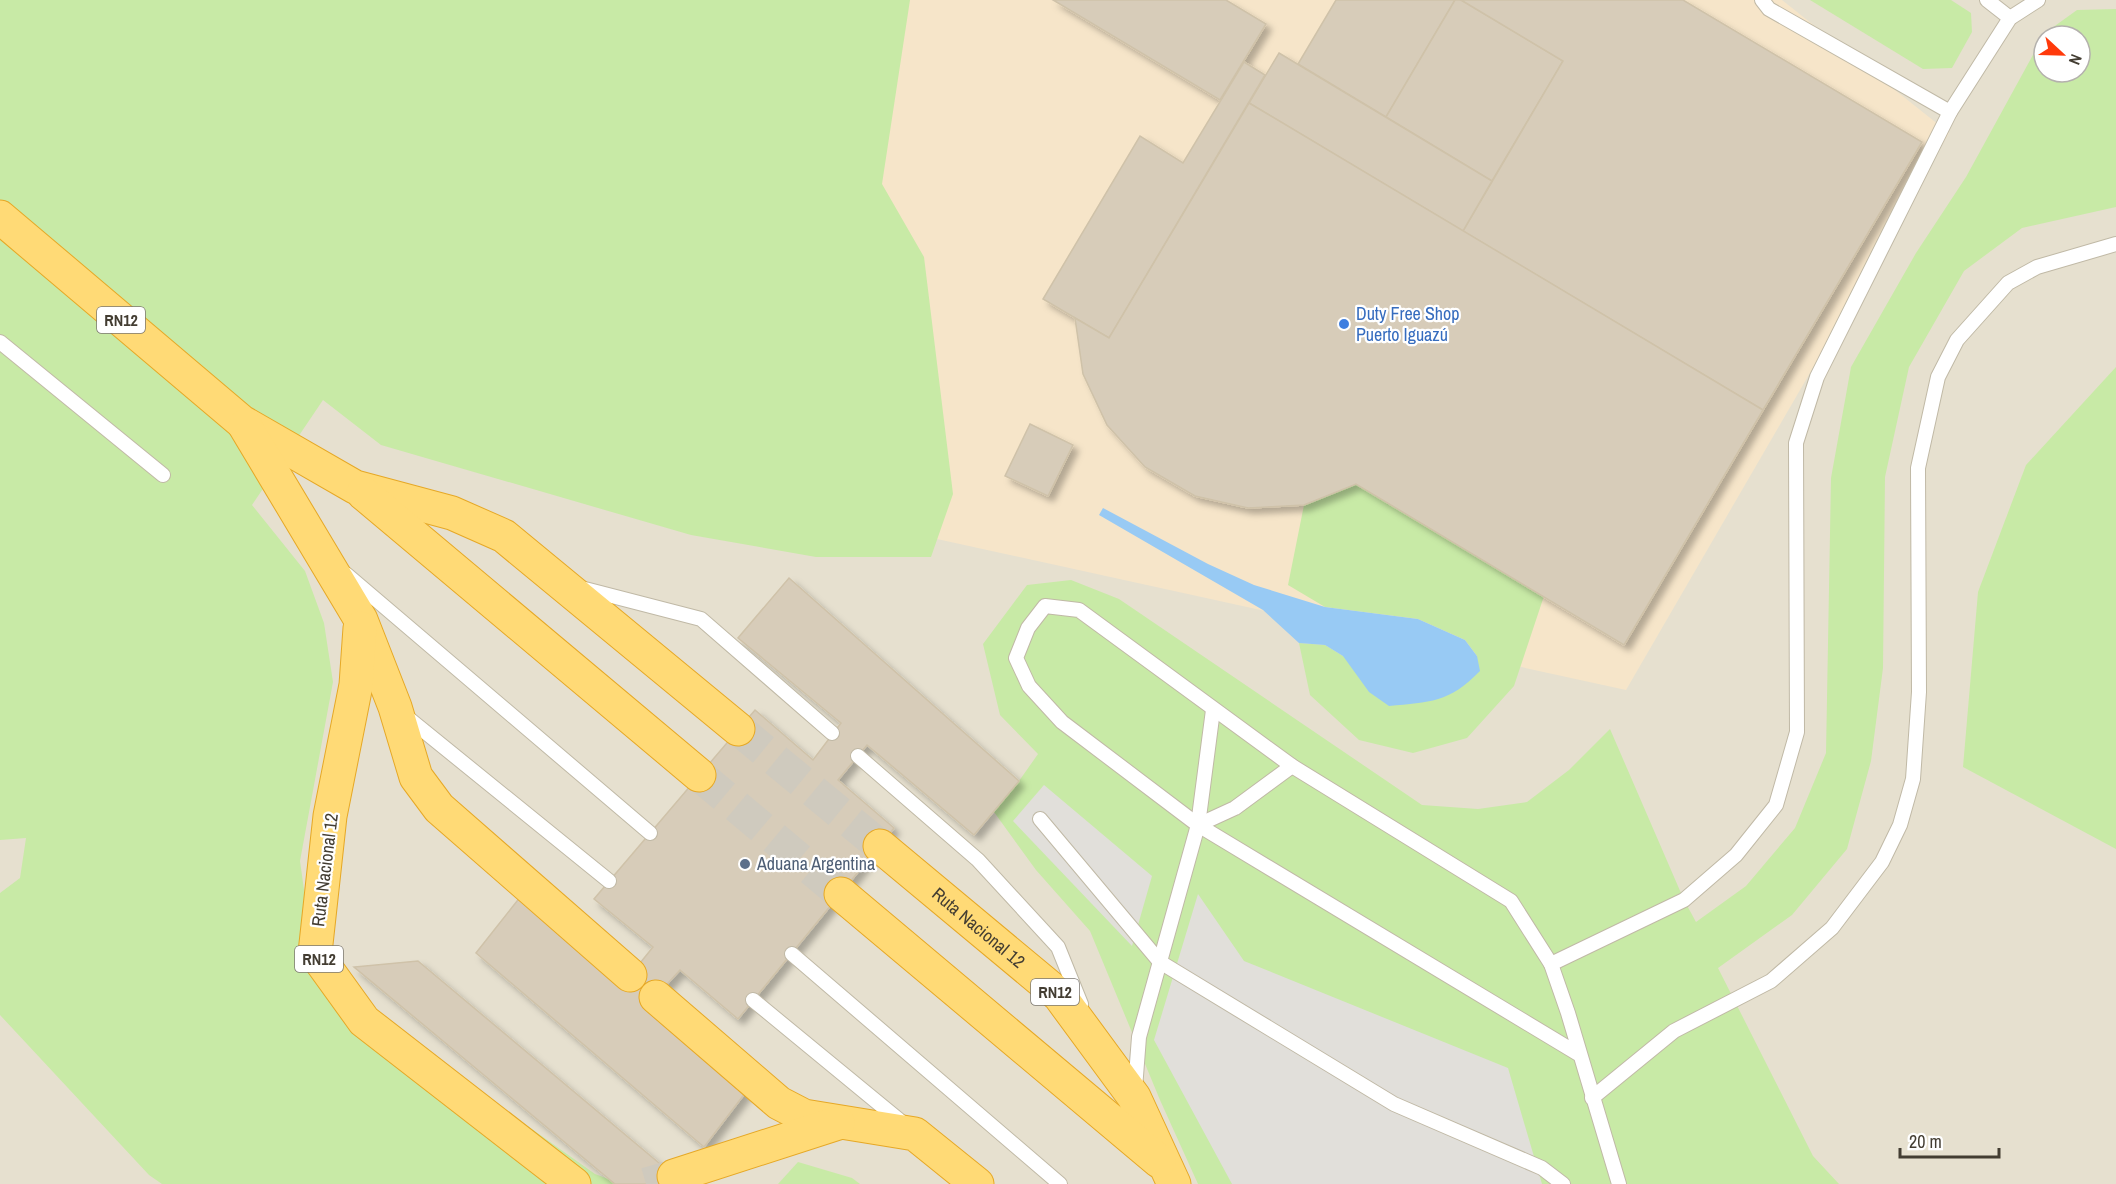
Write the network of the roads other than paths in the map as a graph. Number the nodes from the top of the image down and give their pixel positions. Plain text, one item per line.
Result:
1 (1762, 0) edge
2 (1987, 0) edge
3 (2038, 0) edge
4 (2010, 18) junction
5 (1950, 112) junction
6 (0, 217) edge
7 (2116, 244) edge
8 (0, 342) edge
9 (242, 422) junction
10 (163, 476) dead end
11 (355, 487) junction
12 (317, 549) junction
13 (561, 583) junction
14 (361, 620) junction
15 (395, 707) junction
16 (1213, 710) junction
17 (738, 729) tunnel mouth
18 (832, 733) dead end
19 (858, 756) dead end
20 (1292, 766) junction
21 (699, 776) tunnel mouth
22 (1040, 819) dead end
23 (1198, 825) junction
24 (650, 833) dead end
25 (880, 846) tunnel mouth
26 (609, 881) dead end
27 (841, 894) tunnel mouth
28 (792, 954) dead end
29 (1160, 962) junction
30 (1551, 964) junction
31 (630, 975) dead end
32 (656, 997) dead end
33 (753, 1000) dead end
34 (1100, 1054) junction
35 (1580, 1055) junction
36 (1134, 1097) junction
37 (1592, 1098) junction
38 (840, 1123) junction
39 (915, 1134) junction
40 (1170, 1175) edge
41 (674, 1176) tunnel mouth
42 (574, 1184) edge
43 (977, 1184) edge
44 (1060, 1184) edge
45 (1563, 1184) edge
46 (1619, 1184) edge

1 - 5 lane
2 - 4 lane
3 - 4 lane
4 - 5 lane
5 - 30 lane
6 - 9 highway, RN12
7 - 37 lane
8 - 10 lane
9 - 11 highway, RN12
9 - 12 highway, RN12
11 - 13 highway, RN12
11 - 21 highway, RN12
12 - 14 highway, RN12
12 - 24 lane
13 - 17 highway, RN12
13 - 18 lane
14 - 15 highway, RN12
14 - 42 highway, Ruta Nacional 12 / RN12
15 - 26 lane
15 - 31 highway, RN12
16 - 20 lane
16 - 23 lane
16 - 23 lane
19 - 34 lane
20 - 23 lane
20 - 30 lane
22 - 29 lane
23 - 29 lane
23 - 35 lane
25 - 34 highway, Ruta Nacional 12 / RN12
27 - 40 highway, Ruta Nacional 12 / RN12
28 - 44 lane
29 - 36 lane
29 - 45 lane
30 - 35 lane
32 - 38 highway
33 - 39 lane
34 - 36 highway, Ruta Nacional 12 / RN12
35 - 37 lane
36 - 40 highway, Ruta Nacional 12 / RN12
37 - 46 lane
38 - 39 highway
38 - 41 highway
39 - 43 highway

